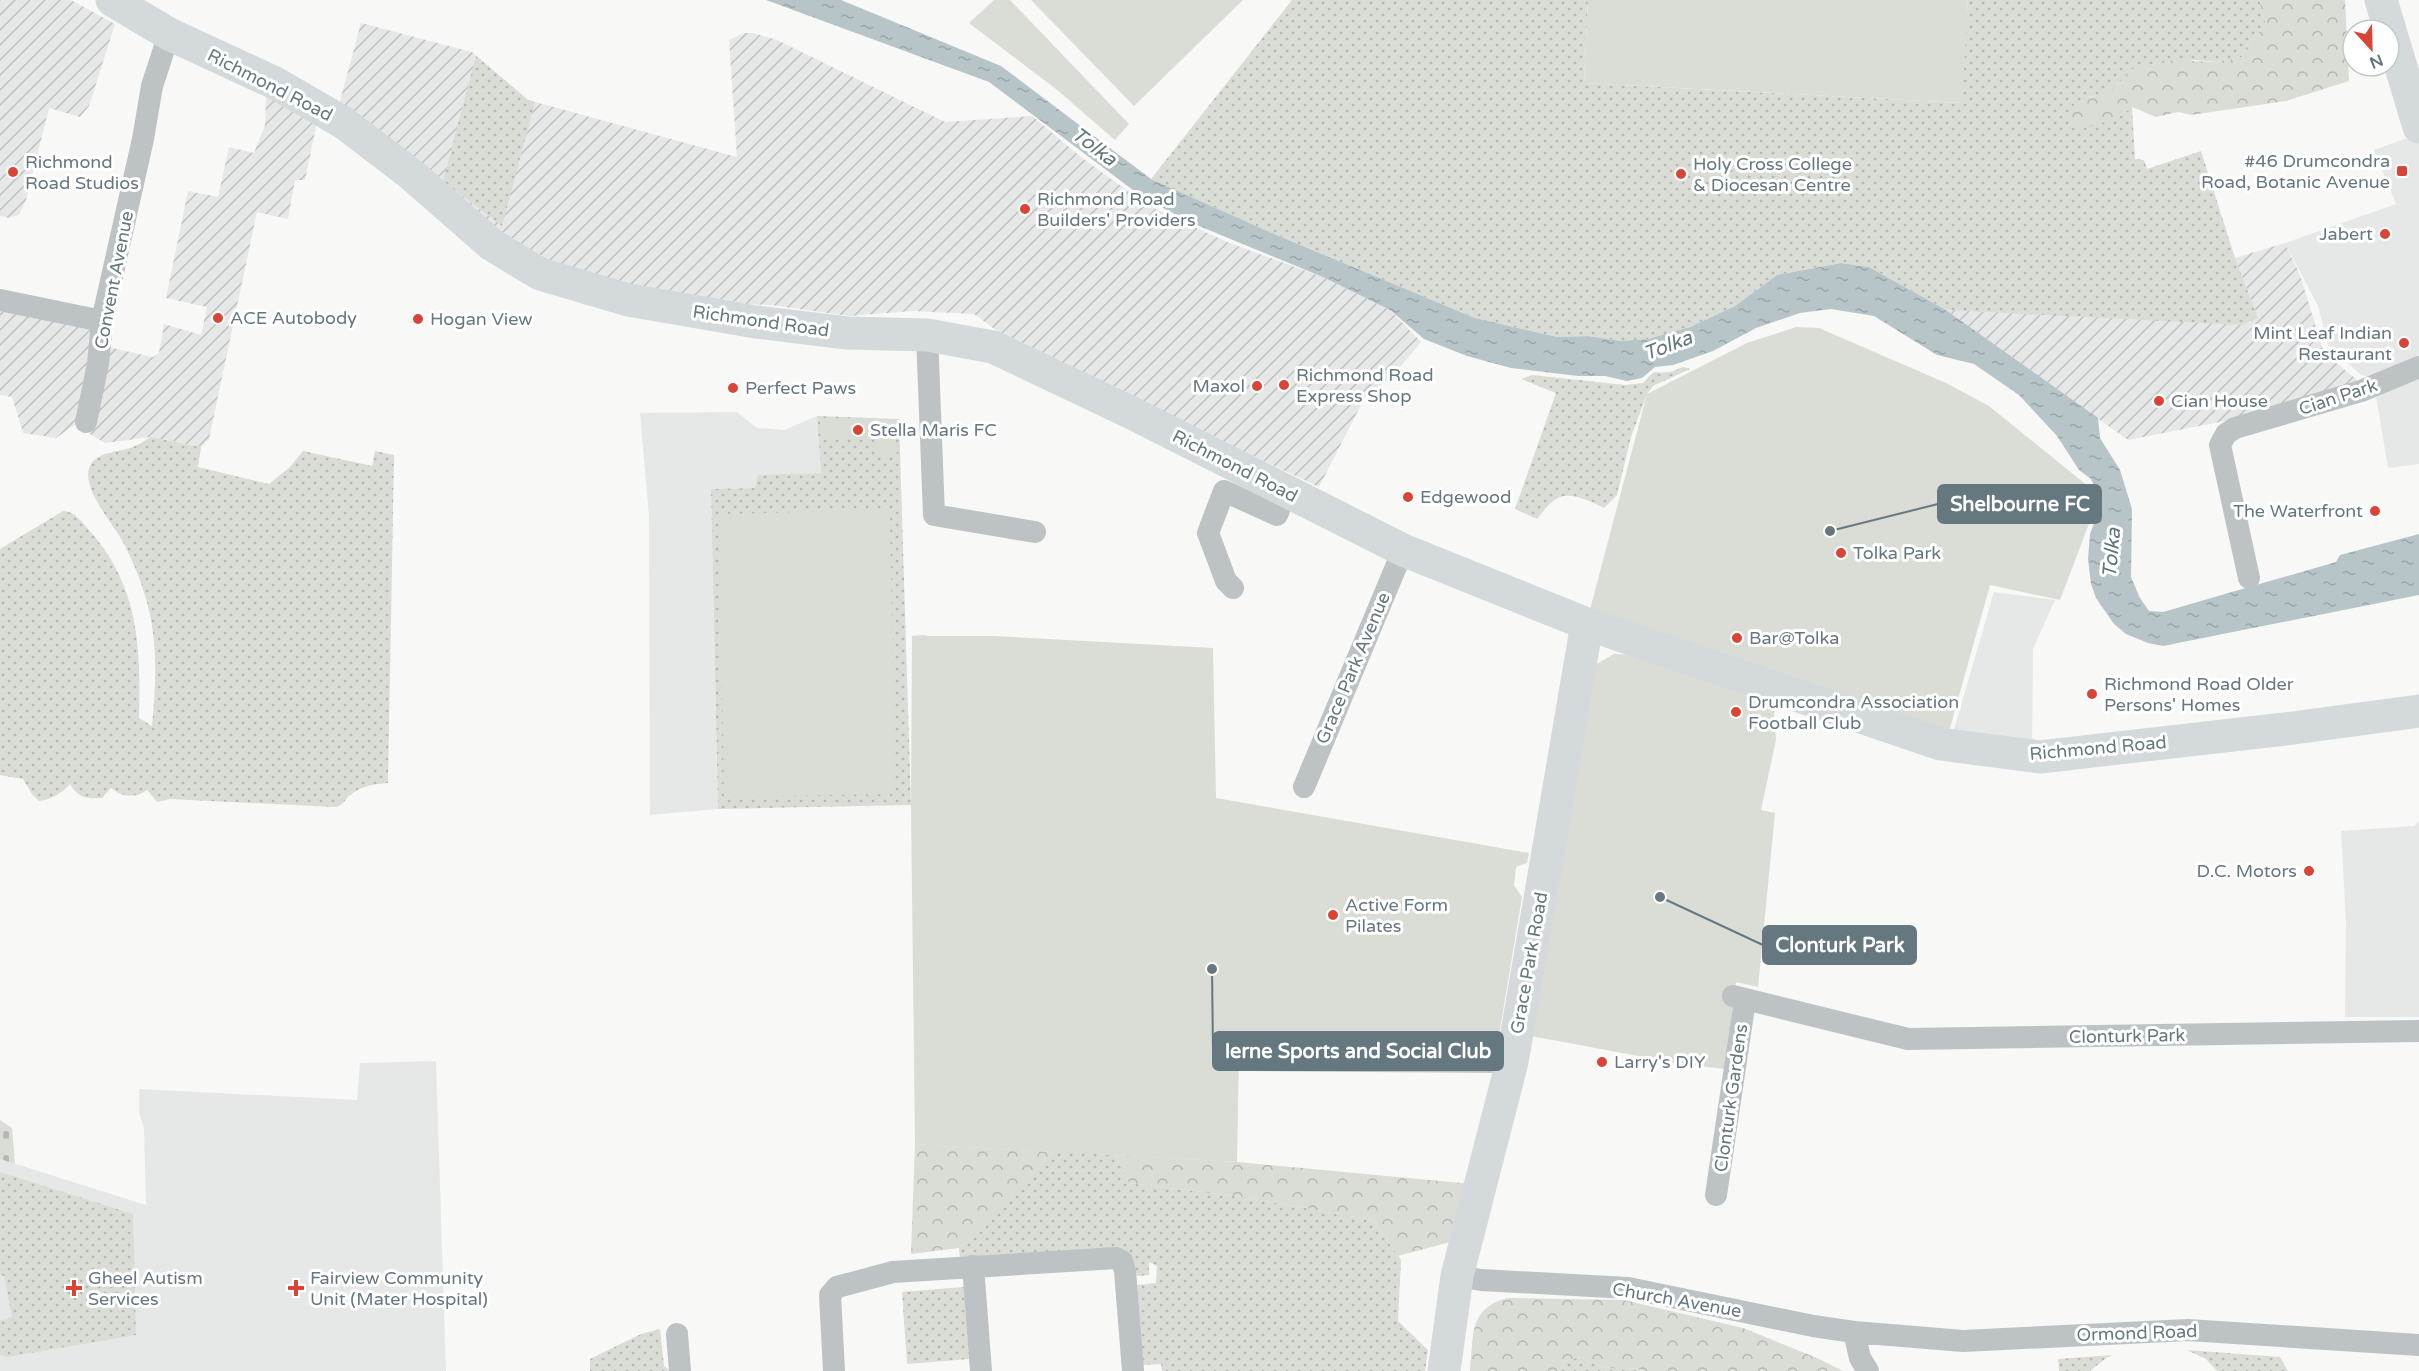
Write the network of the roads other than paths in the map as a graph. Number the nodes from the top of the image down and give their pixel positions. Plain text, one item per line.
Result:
1 (112, 0) edge
2 (2381, 0) edge
3 (169, 34) junction
4 (2408, 54) edge
5 (2419, 127) edge
6 (0, 300) edge
7 (102, 321) junction
8 (927, 335) junction
9 (2419, 367) edge
10 (86, 422) dead end
11 (1286, 492) junction
12 (1035, 532) dead end
13 (1403, 550) junction
14 (2248, 578) dead end
15 (1233, 588) dead end
16 (1587, 624) junction
17 (2419, 711) edge
18 (1304, 787) dead end
19 (1739, 998) joint
20 (2419, 1031) edge
21 (1252, 1060) dead end
22 (1512, 1062) junction
23 (1716, 1195) dead end
24 (973, 1266) junction
25 (1457, 1276) junction
26 (1854, 1332) junction
27 (677, 1334) dead end
28 (2419, 1345) edge
29 (680, 1371) edge
30 (834, 1371) edge
31 (981, 1371) edge
32 (1133, 1371) edge
33 (1444, 1371) edge
34 (1868, 1371) edge

1 - 3 street, Richmond Road
2 - 4 street
3 - 7 street, Convent Avenue
3 - 8 street, Richmond Road
4 - 5 street
6 - 7 street
7 - 10 street, Convent Avenue
8 - 11 street, Richmond Road
8 - 12 street
9 - 14 street, Cian Park
11 - 13 street, Richmond Road
11 - 15 street
13 - 16 street, Richmond Road
13 - 18 street, Grace Park Avenue
16 - 17 street, Richmond Road
16 - 22 street, Grace Park Road
19 - 20 street, Clonturk Park
19 - 23 street, Clonturk Gardens
21 - 22 street
22 - 25 street, Grace Park Road
24 - 30 street
24 - 31 street
24 - 32 street
25 - 26 street, Church Avenue
25 - 33 street, Grace Park Road
26 - 28 street, Ormond Road
26 - 34 street
27 - 29 street

